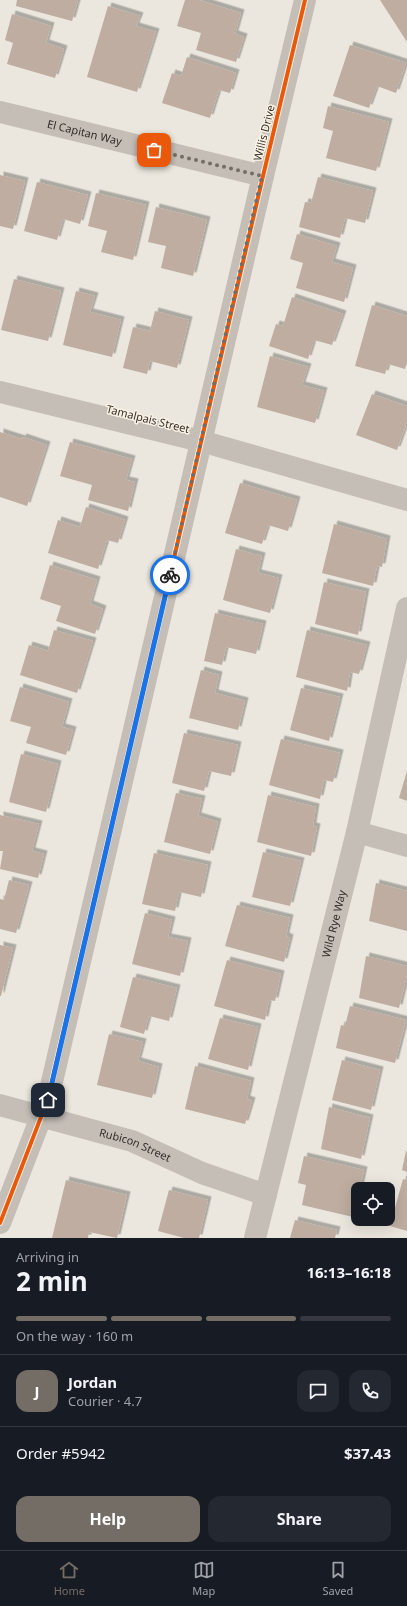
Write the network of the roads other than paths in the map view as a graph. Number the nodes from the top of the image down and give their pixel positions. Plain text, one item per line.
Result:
1 (305, 0) edge
2 (0, 112) edge
3 (262, 176) junction
4 (0, 392) edge
5 (201, 441) junction
6 (407, 500) edge
7 (407, 608) edge
8 (357, 832) junction
9 (407, 846) edge
10 (0, 1105) edge
11 (41, 1116) junction
12 (266, 1194) junction
13 (0, 1223) edge
14 (255, 1238) edge

1 - 3 street, Willis Drive
2 - 3 street, El Capitan Way
3 - 5 street, Willis Drive
4 - 5 street, Tamalpais Street
5 - 6 street, Tamalpais Street
5 - 11 street, Willis Drive
7 - 8 street, Wild Rye Way
8 - 9 street
8 - 12 street, Wild Rye Way
10 - 11 street, Rubicon Street
11 - 12 street, Rubicon Street
11 - 13 street, Willis Drive
12 - 14 street, Wild Rye Way

